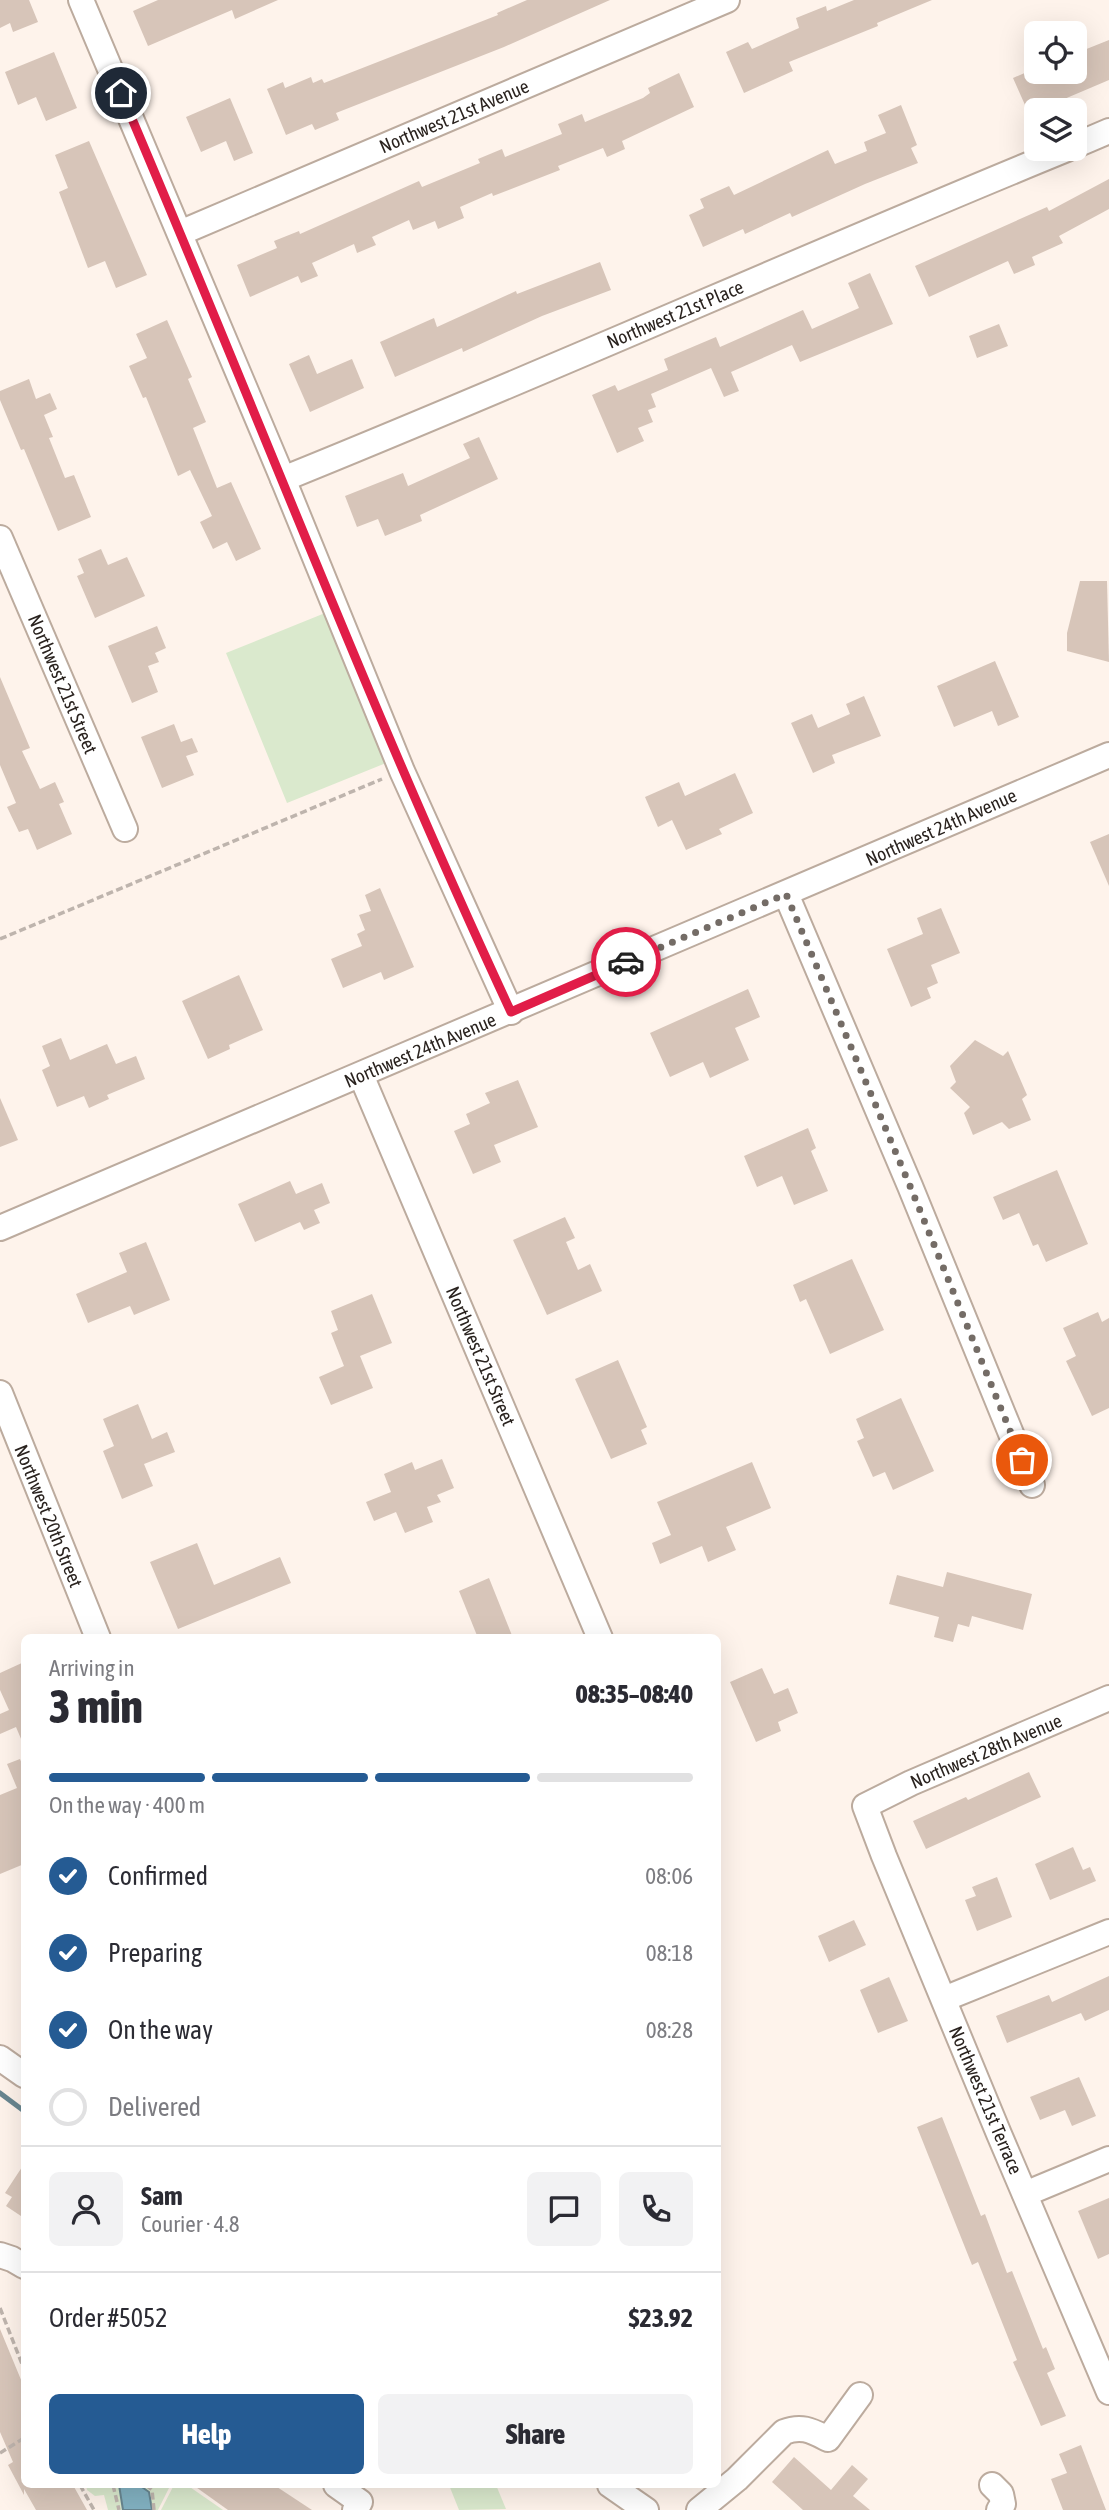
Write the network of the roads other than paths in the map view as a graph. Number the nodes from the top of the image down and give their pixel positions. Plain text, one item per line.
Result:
1 (81, 0) edge
2 (727, 0) edge
3 (1109, 131) edge
4 (1087, 140) edge
5 (1037, 161) edge
6 (180, 233) junction
7 (283, 479) junction
8 (0, 538) edge
9 (1109, 755) edge
10 (125, 829) dead end
11 (786, 894) junction
12 (511, 1012) junction
13 (361, 1075) junction
14 (0, 1228) edge
15 (0, 1393) edge
16 (1032, 1485) dead end
17 (97, 1634) edge
18 (598, 1634) edge
19 (1109, 1698) edge
20 (866, 1808) joint
21 (1109, 1932) edge
22 (944, 1999) junction
23 (0, 2058) edge
24 (21, 2073) edge
25 (1109, 2159) edge
26 (1025, 2194) junction
27 (0, 2255) edge
28 (21, 2264) edge
29 (1108, 2386) edge
30 (860, 2395) dead end
31 (992, 2485) dead end
32 (341, 2488) edge
33 (614, 2488) edge
34 (355, 2510) edge
35 (646, 2510) edge
36 (699, 2510) edge
37 (999, 2510) edge

1 - 6 street
2 - 6 street, Northwest 21st Avenue
3 - 4 street
5 - 7 street, Northwest 21st Place
6 - 7 street
7 - 12 street
8 - 10 street, Northwest 21st Street
9 - 11 street, Northwest 24th Avenue
11 - 12 street, Northwest 24th Avenue
11 - 16 street
12 - 13 street, Northwest 24th Avenue
13 - 14 street, Northwest 24th Avenue
13 - 18 street, Northwest 21st Street
15 - 17 street, Northwest 20th Street
19 - 20 street, Northwest 28th Avenue
20 - 22 street, Northwest 21st Terrace
21 - 22 street
22 - 26 street, Northwest 21st Terrace
23 - 24 street
25 - 26 street
26 - 29 street, Northwest 21st Terrace
27 - 28 street
30 - 36 street
31 - 37 street
32 - 34 street
33 - 35 street

